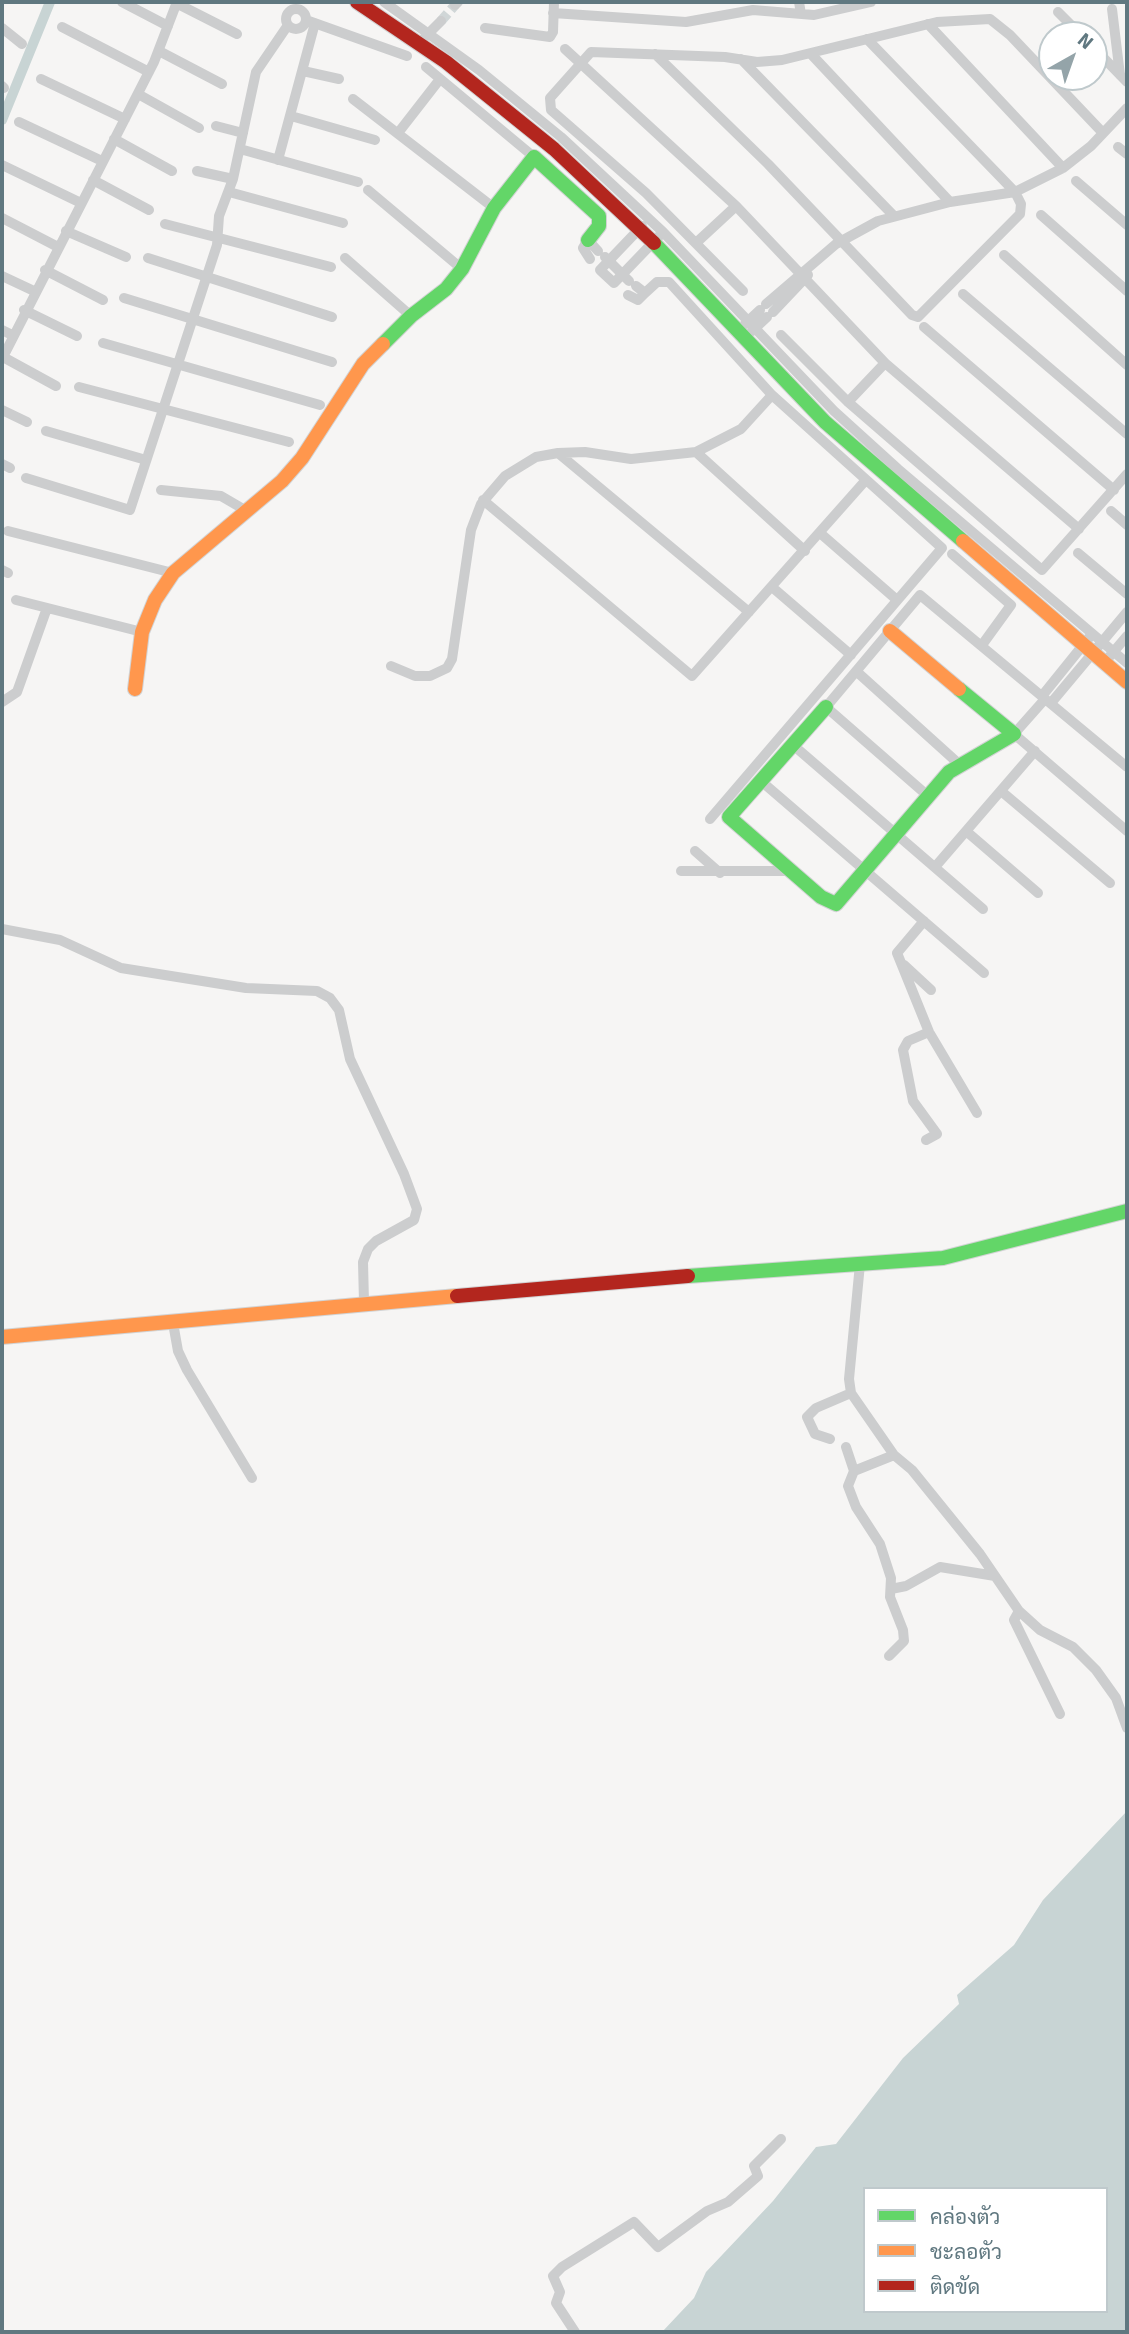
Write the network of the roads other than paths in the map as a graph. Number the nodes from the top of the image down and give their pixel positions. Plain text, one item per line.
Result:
1 (122, 2) edge
2 (357, 2) edge
3 (384, 2) edge
4 (799, 2) edge
5 (871, 2) edge
6 (177, 3) edge
7 (553, 7) edge
8 (1112, 9) dead end
9 (304, 11) edge
10 (1058, 12) dead end
11 (801, 14) junction
12 (441, 21) tunnel mouth
13 (1067, 21) edge
14 (928, 24) junction
15 (288, 25) junction
16 (168, 26) junction
17 (62, 27) dead end
18 (2, 28) edge
19 (485, 28) dead end
20 (237, 34) dead end
21 (424, 38) junction
22 (867, 39) junction
23 (22, 44) dead end
24 (565, 49) dead end
25 (159, 51) junction
26 (655, 54) junction
27 (811, 54) junction
28 (407, 56) dead end
29 (741, 59) junction
30 (580, 62) junction
31 (1108, 62) edge
32 (426, 67) dead end
33 (303, 71) junction
34 (149, 72) junction
35 (1124, 78) edge
36 (41, 79) dead end
37 (339, 79) dead end
38 (440, 79) junction
39 (222, 84) dead end
40 (138, 94) junction
41 (353, 99) dead end
42 (1127, 108) edge
43 (291, 116) junction
44 (125, 119) junction
45 (19, 122) dead end
46 (216, 126) dead end
47 (199, 128) dead end
48 (243, 133) junction
49 (398, 133) junction
50 (1103, 133) junction
51 (114, 139) junction
52 (375, 140) dead end
53 (1118, 147) dead end
54 (240, 149) junction
55 (1127, 154) edge
56 (534, 157) junction
57 (278, 160) junction
58 (103, 162) junction
59 (2, 165) edge
60 (1063, 168) junction
61 (172, 171) dead end
62 (197, 171) dead end
63 (233, 179) junction
64 (93, 180) junction
65 (1076, 181) dead end
66 (358, 182) dead end
67 (368, 190) dead end
68 (229, 192) junction
69 (1015, 192) junction
70 (950, 202) junction
71 (81, 203) junction
72 (736, 205) junction
73 (494, 208) junction
74 (149, 210) dead end
75 (893, 215) junction
76 (1041, 215) dead end
77 (2, 218) edge
78 (343, 223) dead end
79 (165, 224) dead end
80 (644, 224) junction
81 (1127, 225) edge
82 (66, 231) junction
83 (658, 237) junction
84 (218, 238) junction
85 (842, 240) junction
86 (696, 243) junction
87 (58, 247) junction
88 (600, 252) junction
89 (1004, 256) dead end
90 (125, 257) dead end
91 (148, 258) dead end
92 (345, 258) dead end
93 (596, 265) junction
94 (331, 267) dead end
95 (462, 269) junction
96 (45, 270) junction
97 (2, 276) edge
98 (206, 276) junction
99 (803, 276) junction
100 (629, 280) junction
101 (621, 289) junction
102 (1127, 290) edge
103 (743, 291) dead end
104 (34, 292) junction
105 (645, 293) junction
106 (963, 294) dead end
107 (124, 298) dead end
108 (103, 299) dead end
109 (24, 310) junction
110 (411, 316) junction
111 (332, 317) dead end
112 (192, 319) junction
113 (752, 325) junction
114 (925, 327) dead end
115 (5, 334) edge
116 (740, 335) junction
117 (781, 335) dead end
118 (77, 336) dead end
119 (103, 343) dead end
120 (2, 358) edge
121 (332, 362) dead end
122 (885, 363) junction
123 (177, 364) junction
124 (1127, 365) edge
125 (56, 386) dead end
126 (79, 387) dead end
127 (772, 395) junction
128 (848, 402) junction
129 (320, 405) dead end
130 (163, 409) junction
131 (2, 410) edge
132 (830, 417) junction
133 (27, 422) dead end
134 (46, 431) dead end
135 (1127, 434) edge
136 (289, 442) dead end
137 (696, 452) junction
138 (558, 453) junction
139 (146, 460) junction
140 (1127, 474) edge
141 (26, 478) dead end
142 (865, 481) junction
143 (161, 490) dead end
144 (1114, 490) junction
145 (484, 500) junction
146 (245, 510) junction
147 (1111, 511) dead end
148 (947, 520) junction
149 (1127, 525) edge
150 (1079, 530) junction
151 (8, 531) dead end
152 (820, 533) junction
153 (805, 551) junction
154 (1078, 553) dead end
155 (953, 554) dead end
156 (173, 573) junction
157 (1032, 583) junction
158 (772, 587) junction
159 (1021, 593) junction
160 (1127, 594) edge
161 (16, 600) dead end
162 (897, 600) junction
163 (47, 608) junction
164 (749, 612) junction
165 (1127, 612) edge
166 (890, 631) junction
167 (142, 632) junction
168 (1127, 636) edge
169 (1092, 643) junction
170 (982, 645) junction
171 (850, 655) junction
172 (1109, 657) junction
173 (1127, 663) edge
174 (391, 666) dead end
175 (856, 671) junction
176 (1127, 682) edge
177 (135, 689) dead end
178 (1046, 700) junction
179 (2, 702) edge
180 (826, 707) junction
181 (1014, 734) junction
182 (793, 745) junction
183 (1035, 751) junction
184 (959, 764) junction
185 (1127, 767) edge
186 (761, 781) junction
187 (1001, 790) junction
188 (928, 796) junction
189 (710, 819) dead end
190 (966, 831) junction
191 (1127, 831) edge
192 (896, 834) junction
193 (695, 851) dead end
194 (935, 867) junction
195 (791, 870) junction
196 (865, 870) junction
197 (681, 871) dead end
198 (721, 873) junction
199 (1110, 883) dead end
200 (1038, 893) dead end
201 (983, 909) dead end
202 (924, 921) junction
203 (2, 929) edge
204 (901, 962) junction
205 (984, 973) dead end
206 (931, 990) dead end
207 (929, 1032) junction
208 (977, 1113) dead end
209 (926, 1140) dead end
210 (1127, 1211) edge
211 (860, 1265) junction
212 (364, 1302) junction
213 (173, 1323) junction
214 (2, 1337) edge
215 (851, 1393) junction
216 (830, 1439) dead end
217 (846, 1447) dead end
218 (894, 1455) junction
219 (855, 1471) junction
220 (252, 1478) dead end
221 (995, 1576) junction
222 (891, 1589) junction
223 (1019, 1611) junction
224 (889, 1656) dead end
225 (1060, 1714) dead end
226 (1127, 1728) edge
227 (781, 2139) dead end
228 (575, 2332) edge

1 - 16 street
2 - 21 street
3 - 21 street
4 - 11 street
5 - 11 street
6 - 16 street
6 - 20 street
7 - 11 street
7 - 19 street
8 - 35 street
9 - 15 street
9 - 15 street
9 - 28 street
9 - 33 street
10 - 13 street
12 - 21 street
14 - 22 street
14 - 50 street
14 - 60 street
15 - 48 street
16 - 25 street
17 - 34 street
18 - 23 street
21 - 80 street
22 - 27 street
22 - 69 street
24 - 30 street
25 - 34 street
25 - 39 street
26 - 29 street
26 - 30 street
26 - 85 street
27 - 29 street
27 - 70 street
29 - 75 street
30 - 72 street
30 - 86 street
31 - 35 street
32 - 38 street
33 - 37 street
33 - 43 street
34 - 40 street
36 - 44 street
38 - 49 street
38 - 56 street
40 - 44 street
40 - 47 street
41 - 49 street
42 - 50 street
43 - 52 street
43 - 57 street
44 - 51 street
45 - 58 street
46 - 48 street
48 - 54 street
49 - 73 street
50 - 60 street
51 - 58 street
51 - 61 street
53 - 55 street
54 - 57 street
54 - 63 street
56 - 73 street
56 - 88 street
57 - 66 street
58 - 64 street
59 - 71 street
60 - 69 street
62 - 63 street
63 - 68 street
64 - 71 street
64 - 74 street
65 - 81 street
67 - 95 street
68 - 78 street
68 - 84 street
69 - 70 street
69 - 85 street
70 - 75 street
71 - 82 street
72 - 86 street
72 - 99 street
73 - 95 street
75 - 85 street
76 - 102 street
77 - 87 street
79 - 84 street
80 - 83 street
80 - 88 street
82 - 87 street
82 - 90 street
83 - 100 street
83 - 113 street
83 - 116 street
84 - 94 street
84 - 98 street
85 - 99 street
86 - 103 street
87 - 96 street
88 - 93 street
88 - 93 street
88 - 100 street
89 - 124 street
91 - 98 street
92 - 110 street
93 - 101 street
95 - 110 street
96 - 104 street
96 - 108 street
97 - 104 street
98 - 111 street
98 - 112 street
99 - 113 street
99 - 122 street
100 - 101 street
100 - 105 street
101 - 105 street
104 - 109 street
105 - 127 street
106 - 135 street
107 - 112 street
109 - 115 street
109 - 118 street
110 - 146 street
112 - 121 street
112 - 123 street
113 - 116 street
113 - 132 street
114 - 144 street
115 - 120 street
116 - 132 street
117 - 128 street
119 - 123 street
120 - 125 street
122 - 128 street
122 - 150 street
123 - 129 street
123 - 130 street
126 - 130 street
127 - 137 street
127 - 142 street
128 - 150 street
130 - 136 street
130 - 139 street
131 - 133 street
132 - 148 street
134 - 139 street
137 - 138 street
137 - 153 street
138 - 145 street
138 - 164 street
139 - 141 street
140 - 144 street
142 - 152 street
142 - 162 street
143 - 146 street
144 - 150 street
145 - 164 street
145 - 174 street
146 - 156 street
147 - 149 street
148 - 157 street
148 - 159 street
151 - 156 street
152 - 153 street
152 - 162 street
153 - 158 street
154 - 160 street
155 - 170 street
156 - 167 street
157 - 159 street
157 - 169 street
158 - 164 street
158 - 171 street
159 - 169 street
161 - 163 street
162 - 171 street
163 - 167 street
163 - 179 street
165 - 169 street
166 - 170 street
166 - 175 street
166 - 181 street
167 - 177 street
168 - 172 street
169 - 172 street
169 - 178 street
170 - 178 street
171 - 189 street
172 - 173 street
172 - 176 street
175 - 180 street
175 - 184 street
178 - 181 street
178 - 185 street
180 - 182 street
180 - 188 street
181 - 183 street
181 - 184 street
182 - 186 street
182 - 192 street
183 - 187 street
183 - 191 street
184 - 188 street
186 - 195 street
186 - 196 street
187 - 190 street
187 - 199 street
188 - 192 street
190 - 194 street
190 - 200 street
192 - 194 street
192 - 196 street
193 - 198 street
194 - 201 street
195 - 196 street
195 - 198 street
196 - 202 street
197 - 198 street
202 - 204 street
202 - 205 street
203 - 212 street
204 - 206 street
204 - 207 street
207 - 208 street
207 - 209 street
210 - 211 street
211 - 212 street
211 - 215 street
212 - 213 street
213 - 214 street
213 - 220 street
215 - 216 street
215 - 218 street
217 - 219 street
218 - 219 street
218 - 221 street
219 - 222 street
221 - 222 street
221 - 223 street
222 - 224 street
223 - 225 street
223 - 226 street
227 - 228 street

